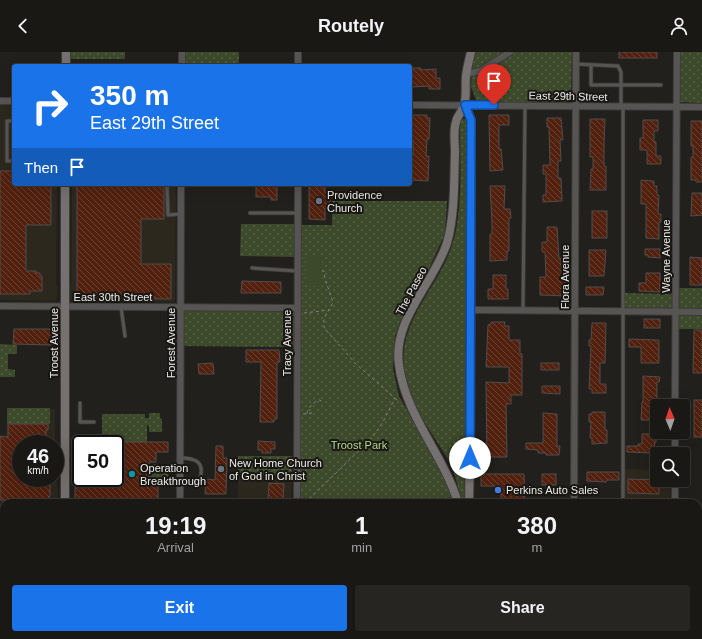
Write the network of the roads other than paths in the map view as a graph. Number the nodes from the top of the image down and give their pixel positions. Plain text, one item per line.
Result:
1 (66, 52) edge
2 (182, 52) edge
3 (298, 52) edge
4 (471, 52) edge
5 (510, 52) edge
6 (576, 52) edge
7 (677, 52) edge
8 (66, 64) edge
9 (182, 64) edge
10 (298, 64) edge
11 (576, 64) junction
12 (591, 65) junction
13 (466, 74) junction
14 (621, 85) junction
15 (661, 85) dead end
16 (0, 101) edge
17 (12, 101) edge
18 (412, 105) edge
19 (465, 105) junction
20 (525, 105) junction
21 (575, 106) junction
22 (622, 106) junction
23 (677, 106) junction
24 (702, 107) edge
25 (12, 121) edge
26 (12, 161) edge
27 (65, 186) edge
28 (167, 186) edge
29 (181, 186) edge
30 (298, 186) edge
31 (298, 212) junction
32 (250, 213) dead end
33 (181, 214) junction
34 (252, 268) dead end
35 (298, 270) junction
36 (0, 306) edge
37 (65, 307) junction
38 (121, 307) junction
39 (181, 307) junction
40 (298, 308) junction
41 (470, 310) junction
42 (523, 311) junction
43 (574, 311) junction
44 (624, 312) junction
45 (676, 312) junction
46 (702, 312) edge
47 (125, 336) dead end
48 (675, 399) edge
49 (80, 403) dead end
50 (94, 422) dead end
51 (180, 458) junction
52 (180, 483) junction
53 (675, 487) edge
54 (65, 499) edge
55 (180, 499) edge
56 (297, 499) edge
57 (456, 499) edge
58 (469, 499) edge
59 (574, 499) edge
60 (623, 499) edge
61 (675, 499) edge

1 - 8 main road
2 - 9 street
3 - 10 street
4 - 13 main road, The Paseo
5 - 13 street
6 - 11 street, Flora Avenue
7 - 23 street, Wayne Avenue
11 - 12 lane
11 - 21 street, Flora Avenue
12 - 14 lane
12 - 14 lane
13 - 19 main road, The Paseo
14 - 15 lane
14 - 22 lane
16 - 17 street
18 - 19 street, East 29th Street
19 - 20 street, East 29th Street
19 - 41 main road, The Paseo
19 - 57 main road, The Paseo
20 - 21 street, East 29th Street
20 - 42 lane
21 - 22 street, East 29th Street
21 - 43 street, Flora Avenue
22 - 23 street, East 29th Street
22 - 44 lane
23 - 24 street, East 29th Street
23 - 45 street, Wayne Avenue
25 - 26 lane
27 - 37 main road, Troost Avenue
28 - 33 lane
29 - 33 street, Forest Avenue
30 - 31 street, Tracy Avenue
31 - 32 lane
31 - 35 street, Tracy Avenue
33 - 39 street, Forest Avenue
34 - 35 lane
35 - 40 street, Tracy Avenue
36 - 37 street, East 30th Street
37 - 38 street, East 30th Street
37 - 54 main road, Troost Avenue
38 - 39 street, East 30th Street
38 - 47 lane
39 - 40 street, East 30th Street
39 - 51 street, Forest Avenue
40 - 56 street, Tracy Avenue
41 - 42 street
41 - 58 main road, The Paseo
42 - 43 street
43 - 44 street
43 - 59 street, Flora Avenue
44 - 45 street
44 - 60 lane
45 - 46 street
45 - 48 street, Wayne Avenue
49 - 50 lane
51 - 52 street, Forest Avenue
51 - 52 lane
52 - 55 street, Forest Avenue
53 - 61 street

